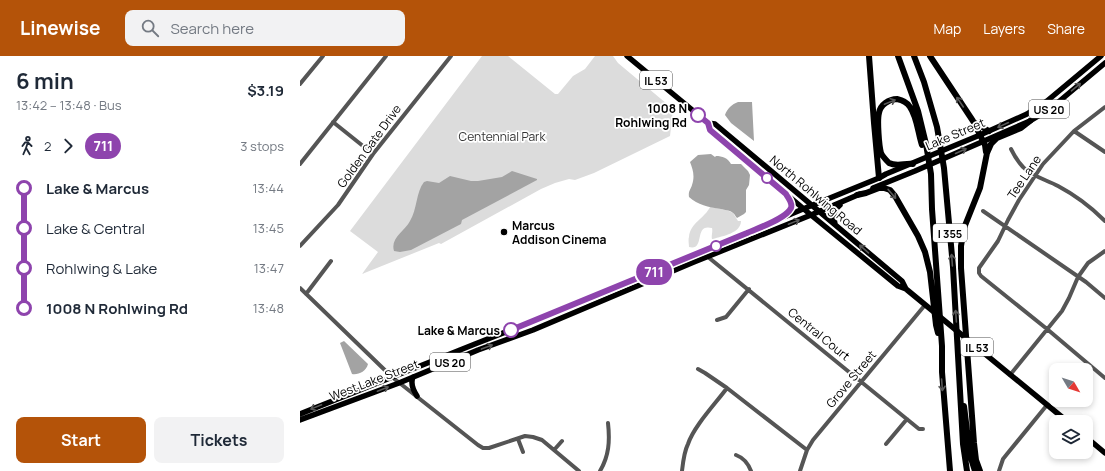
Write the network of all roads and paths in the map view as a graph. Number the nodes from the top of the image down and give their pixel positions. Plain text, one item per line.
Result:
1 (323, 56) edge
2 (386, 56) edge
3 (451, 56) edge
4 (627, 56) edge
5 (869, 56) edge
6 (898, 56) edge
7 (914, 56) edge
8 (930, 56) edge
9 (1101, 56) edge
10 (1105, 63) edge
11 (300, 84) edge
12 (1105, 107) edge
13 (973, 121) junction
14 (1030, 121) junction
15 (333, 122) junction
16 (708, 123) junction
17 (990, 131) junction
18 (1074, 131) junction
19 (981, 138) junction
20 (924, 144) junction
21 (1011, 149) dead end
22 (1105, 152) edge
23 (987, 153) junction
24 (373, 154) junction
25 (300, 164) edge
26 (913, 164) junction
27 (1035, 175) junction
28 (879, 178) junction
29 (896, 178) junction
30 (786, 194) junction
31 (857, 195) junction
32 (846, 200) junction
33 (812, 206) junction
34 (803, 209) junction
35 (983, 211) dead end
36 (819, 212) junction
37 (811, 215) junction
38 (780, 219) junction
39 (1105, 221) edge
40 (835, 224) junction
41 (1005, 227) junction
42 (300, 246) edge
43 (706, 250) junction
44 (1105, 251) edge
45 (708, 257) junction
46 (331, 261) dead end
47 (1078, 277) junction
48 (934, 282) junction
49 (300, 288) edge
50 (749, 289) junction
51 (906, 290) junction
52 (306, 294) junction
53 (1105, 298) edge
54 (925, 305) junction
55 (717, 320) dead end
56 (1047, 329) junction
57 (698, 369) dead end
58 (1010, 375) junction
59 (392, 377) junction
60 (413, 377) junction
61 (1105, 378) edge
62 (862, 382) junction
63 (399, 383) junction
64 (727, 388) junction
65 (960, 394) junction
66 (417, 396) junction
67 (1047, 405) junction
68 (972, 412) junction
69 (300, 414) edge
70 (1059, 415) edge
71 (907, 419) junction
72 (300, 420) edge
73 (608, 423) dead end
74 (923, 429) dead end
75 (518, 439) junction
76 (562, 441) dead end
77 (1093, 443) edge
78 (886, 444) dead end
79 (554, 450) junction
80 (807, 450) junction
81 (523, 452) dead end
82 (1105, 452) edge
83 (736, 455) dead end
84 (950, 470) edge
85 (579, 471) edge
86 (600, 471) edge
87 (682, 471) edge
88 (751, 471) edge
89 (800, 471) edge
90 (967, 471) edge
91 (975, 471) edge
92 (980, 471) edge
93 (983, 471) edge
94 (999, 471) edge

1 - 11 street
2 - 15 street
3 - 24 street, Golden Gate Drive
4 - 16 main road, North Rohlwing Road / IL 53
5 - 28 highway
6 - 20 highway
65 -> 7 highway, I 355
13 -> 8 highway
9 -> 17 main road, Lake Street / US 20
14 -> 10 main road, Lake Street / US 20
12 - 18 street, Tee Lane
13 - 17 highway
13 - 19 highway
14 - 19 main road, Lake Street / US 20
14 - 23 highway
15 - 24 street
15 - 25 street
16 - 30 main road, North Rohlwing Road / IL 53
16 - 33 main road, North Rohlwing Road / IL 53
17 - 19 main road, Lake Street / US 20
18 - 22 street
18 - 27 street, Tee Lane
19 - 23 highway
19 - 26 main road, Lake Street / US 20
29 -> 19 main road, Lake Street / US 20
26 -> 20 highway
20 - 48 highway, I 355
21 - 27 street
23 - 68 highway
24 - 42 street, Golden Gate Drive
26 - 28 main road, Lake Street / US 20
27 - 39 street
27 - 41 street, Tee Lane
28 - 29 main road
28 - 33 main road, Lake Street / US 20
29 - 31 main road, Lake Street / US 20
30 - 34 main road, North Rohlwing Road / IL 53
30 - 38 main road
31 - 32 main road, Lake Street / US 20
31 -> 48 highway
32 - 36 main road, Lake Street / US 20
32 - 40 main road
33 - 34 main road, Lake Street / US 20
33 - 36 main road, North Rohlwing Road / IL 53
34 - 37 main road, North Rohlwing Road / IL 53
34 - 38 main road, West Lake Street / US 20
35 - 41 street
36 - 37 main road, Lake Street / US 20
36 - 40 main road, North Rohlwing Road / IL 53
45 -> 37 main road, West Lake Street / US 20
37 - 51 main road, North Rohlwing Road / IL 53
38 - 43 main road, West Lake Street / US 20
51 -> 40 main road, North Rohlwing Road / IL 53
41 - 47 street
41 - 56 street, Tee Lane
43 - 45 street
43 - 59 main road, West Lake Street / US 20
44 - 47 street
45 - 50 street, Central Court
60 -> 45 main road, West Lake Street / US 20
46 - 52 street
47 - 53 street
47 - 56 street
48 -> 84 highway
49 - 52 street
50 - 55 street
50 - 62 street, Central Court
51 - 54 main road, North Rohlwing Road / IL 53
52 - 59 street
54 - 58 main road, North Rohlwing Road / IL 53
54 - 62 street, Grove Street
56 - 58 street
56 - 61 street
57 - 64 street
58 - 67 main road, North Rohlwing Road / IL 53
59 - 63 street
59 -> 69 main road, West Lake Street / US 20
60 - 63 main road, West Lake Street / US 20
60 - 66 main road
62 - 71 street, Central Court
62 - 80 street, Grove Street
63 - 66 street
72 -> 63 main road, West Lake Street / US 20
64 - 80 street
64 - 87 street
65 - 90 highway, I 355
65 - 91 highway
66 - 75 street
67 - 70 main road, North Rohlwing Road / IL 53
67 - 94 street
68 - 92 highway
68 - 93 highway
71 - 74 street, Central Court
71 - 78 street
73 - 86 street
75 - 79 street
75 - 81 street
76 - 79 street
77 - 82 main road
79 - 85 street
80 - 89 street, Grove Street
83 - 88 street

